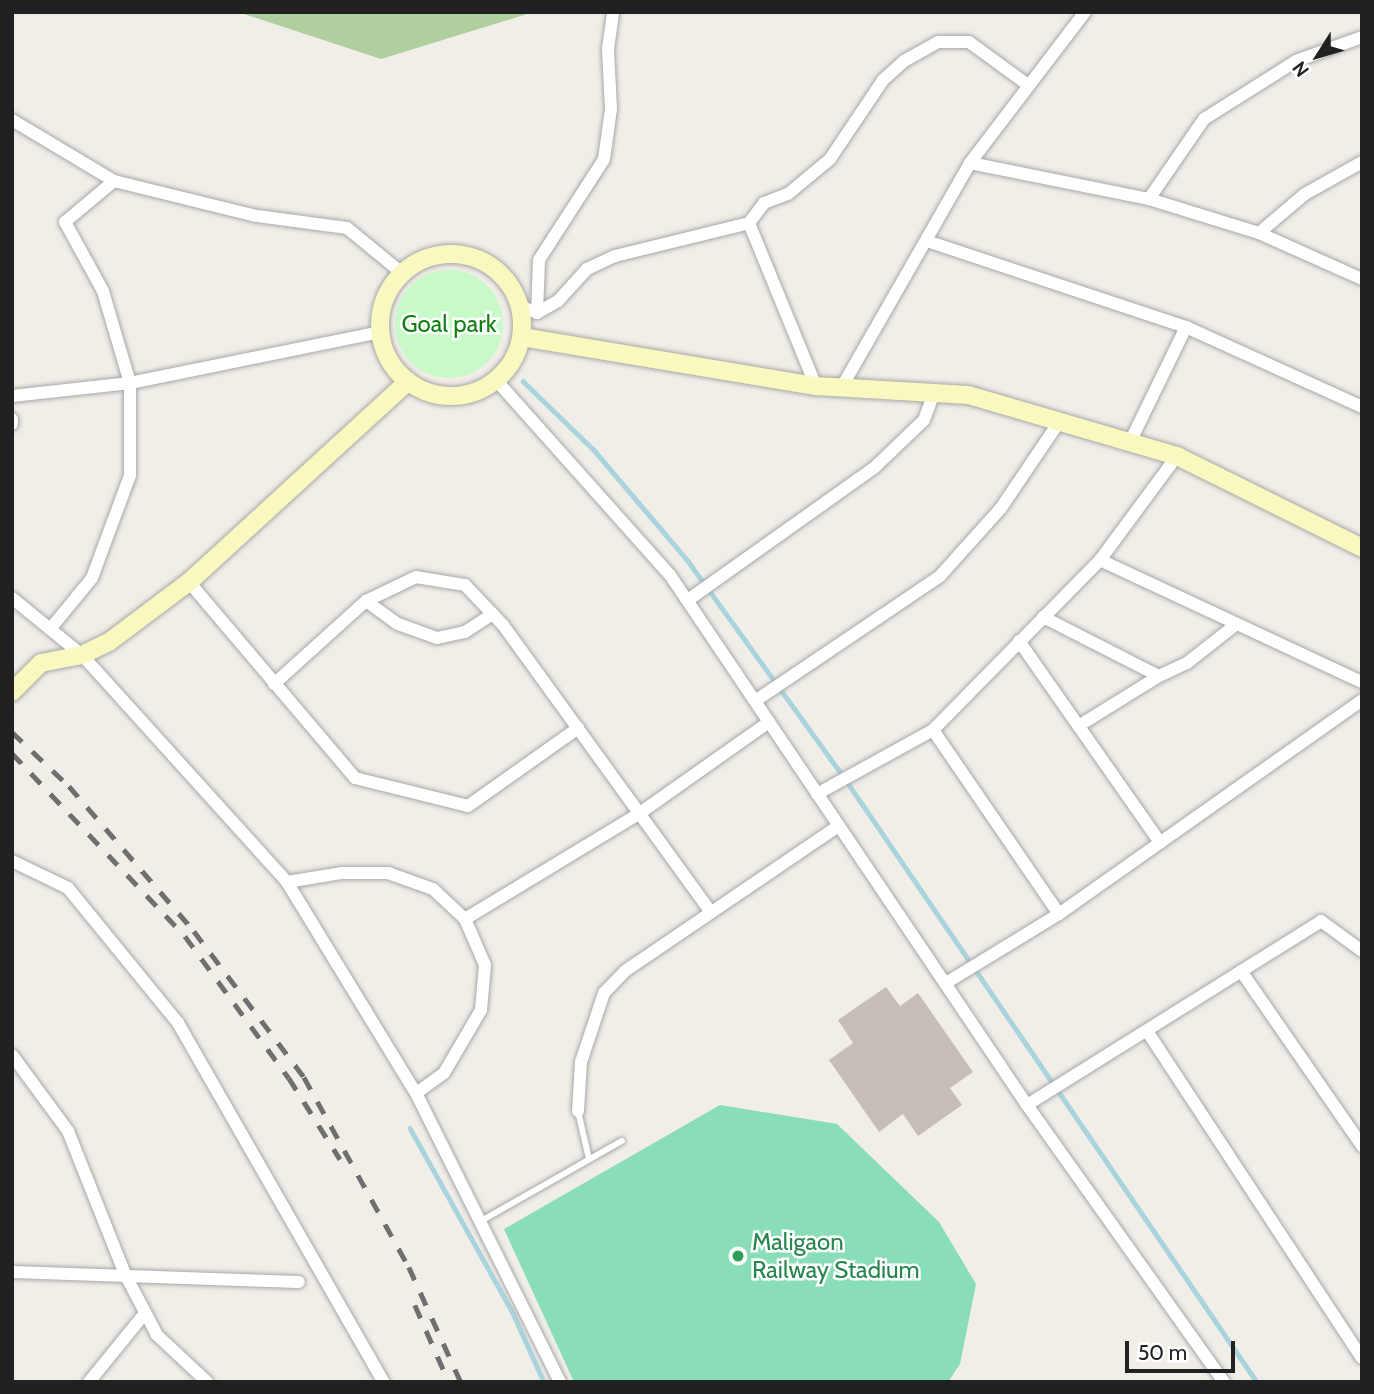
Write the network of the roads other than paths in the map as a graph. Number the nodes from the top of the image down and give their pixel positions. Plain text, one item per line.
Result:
1 (613, 12) edge
2 (1086, 12) edge
3 (1362, 37) edge
4 (1028, 85) junction
5 (12, 120) edge
6 (1362, 162) edge
7 (970, 163) junction
8 (114, 181) junction
9 (1149, 199) junction
10 (749, 223) junction
11 (1259, 233) junction
12 (927, 242) junction
13 (402, 273) junction
14 (1362, 279) edge
15 (528, 309) junction
16 (1186, 327) junction
17 (380, 332) junction
18 (522, 337) junction
19 (496, 380) junction
20 (408, 381) junction
21 (130, 383) junction
22 (843, 385) junction
23 (816, 386) junction
24 (934, 392) junction
25 (12, 396) edge
26 (1362, 407) edge
27 (1060, 419) junction
28 (1130, 440) junction
29 (1177, 456) junction
30 (1362, 548) edge
31 (1100, 560) junction
32 (189, 582) junction
33 (12, 598) edge
34 (688, 600) junction
35 (366, 601) junction
36 (493, 614) junction
37 (1043, 617) junction
38 (1234, 626) junction
39 (51, 628) junction
40 (1019, 641) junction
41 (82, 655) junction
42 (1159, 676) junction
43 (1362, 682) edge
44 (274, 684) junction
45 (12, 692) edge
46 (1362, 700) edge
47 (755, 701) junction
48 (769, 722) junction
49 (1080, 725) junction
50 (578, 727) junction
51 (933, 730) junction
52 (817, 794) junction
53 (640, 813) junction
54 (838, 826) junction
55 (1160, 842) junction
56 (12, 861) edge
57 (287, 882) junction
58 (711, 912) junction
59 (1059, 914) junction
60 (465, 919) junction
61 (1362, 951) edge
62 (1241, 971) junction
63 (946, 983) junction
64 (1147, 1031) junction
65 (12, 1055) edge
66 (416, 1093) junction
67 (1027, 1105) junction
68 (579, 1111) joint
69 (622, 1141) dead end
70 (1362, 1146) edge
71 (589, 1159) junction
72 (481, 1221) junction
73 (12, 1272) edge
74 (125, 1273) junction
75 (299, 1282) dead end
76 (145, 1313) junction
77 (1362, 1358) edge
78 (89, 1382) edge
79 (207, 1382) edge
80 (384, 1382) edge
81 (560, 1382) edge
82 (1224, 1382) edge

1 - 15 street
2 - 4 street
3 - 9 street
4 - 7 street
4 - 10 street
5 - 8 street
6 - 11 street
7 - 9 street
7 - 12 street
8 - 13 street
8 - 21 street
9 - 11 street
10 - 15 street
10 - 23 street
11 - 14 street
12 - 16 street
12 - 22 street
13 - 15 street
13 - 17 street
15 - 18 street
16 - 26 street
16 - 28 street
17 - 20 street
17 - 21 street
18 - 19 street
18 - 23 street
19 - 20 street
19 - 34 street
20 - 32 street
21 - 25 street
21 - 39 street
22 - 23 street
22 - 24 street
24 - 27 street
24 - 34 street
27 - 28 street
27 - 47 street
28 - 29 street
29 - 30 street
29 - 31 street
31 - 37 street
31 - 38 street
32 - 41 street
32 - 44 street
33 - 39 street
34 - 47 street
35 - 36 street
35 - 36 street
35 - 44 street
36 - 50 street
37 - 40 street
37 - 42 street
38 - 42 street
38 - 43 street
39 - 41 street
40 - 49 street
40 - 51 street
41 - 45 street
41 - 57 street
42 - 49 street
44 - 50 street
46 - 55 street
47 - 48 street
48 - 52 street
48 - 53 street
49 - 55 street
50 - 53 street
51 - 52 street
51 - 59 street
52 - 54 street
53 - 58 street
53 - 60 street
54 - 58 street
54 - 63 street
55 - 59 street
56 - 80 street
57 - 60 street
57 - 66 street
58 - 68 street
59 - 63 street
60 - 66 street
61 - 62 street
62 - 64 street
62 - 70 street
63 - 67 street
64 - 67 street
64 - 77 street
65 - 74 street
66 - 72 street
67 - 82 street
68 - 71 lane
69 - 71 lane
71 - 72 lane
72 - 81 street
73 - 74 street
74 - 75 street
74 - 76 street
76 - 78 street
76 - 79 street

